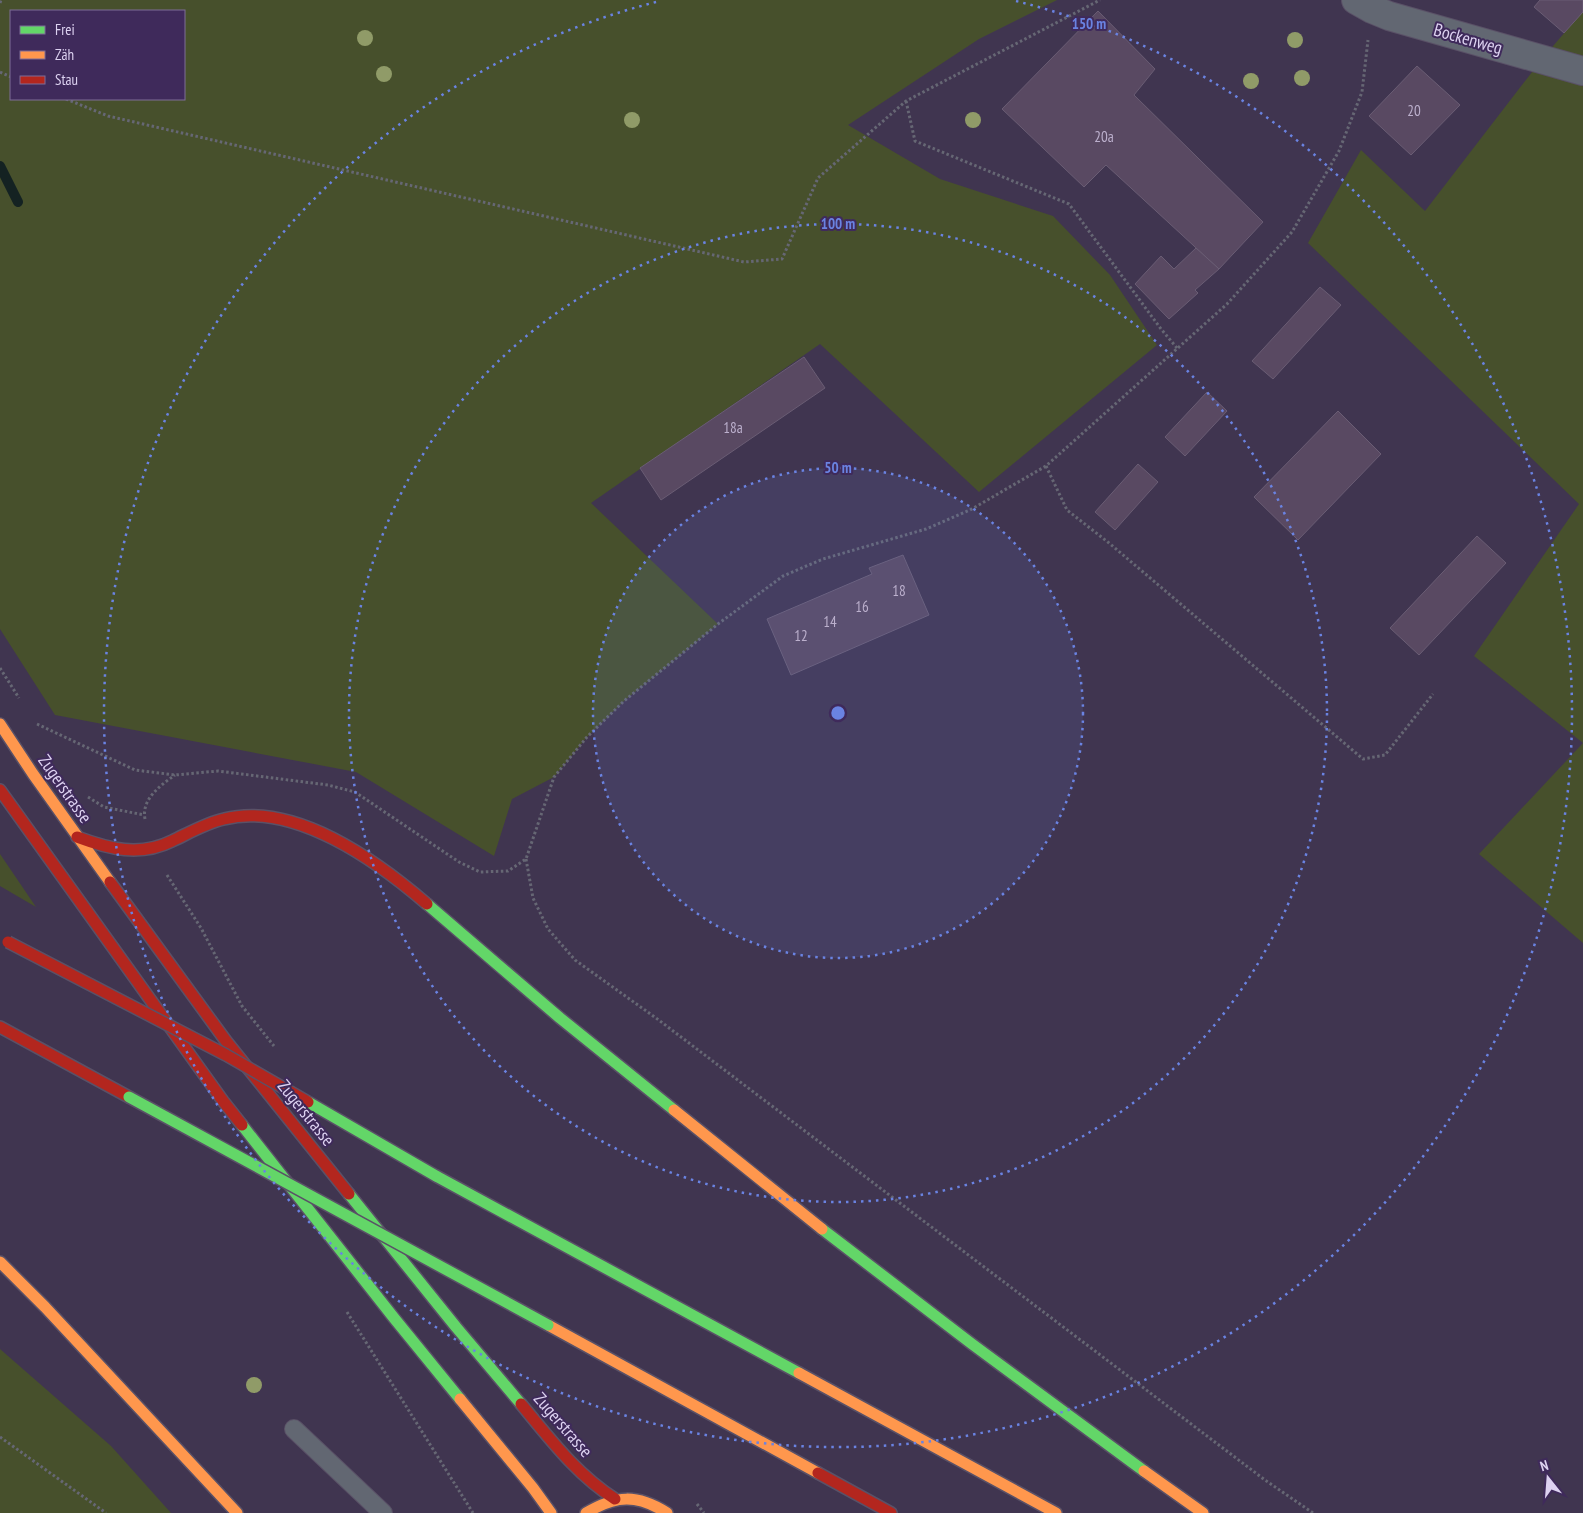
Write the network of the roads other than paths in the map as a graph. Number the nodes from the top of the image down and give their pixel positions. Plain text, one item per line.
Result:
1 (1364, 5) edge
2 (1583, 71) edge
3 (0, 724) edge
4 (0, 790) edge
5 (77, 837) junction
6 (4, 940) edge
7 (0, 1027) edge
8 (0, 1262) edge
9 (294, 1429) dead end
10 (615, 1499) junction
11 (237, 1513) edge
12 (383, 1513) edge
13 (550, 1513) edge
14 (586, 1513) edge
15 (667, 1513) edge
16 (890, 1513) edge
17 (1056, 1513) edge
18 (1203, 1513) edge

1 - 2 street, Bockenweg
3 - 5 main road, Zugerstrasse
4 - 13 main road
5 - 10 main road, Zugerstrasse
5 - 18 main road
6 - 17 main road, bridge
7 - 16 main road, bridge
8 - 11 main road
9 - 12 lane
10 - 14 main road
10 - 15 main road

